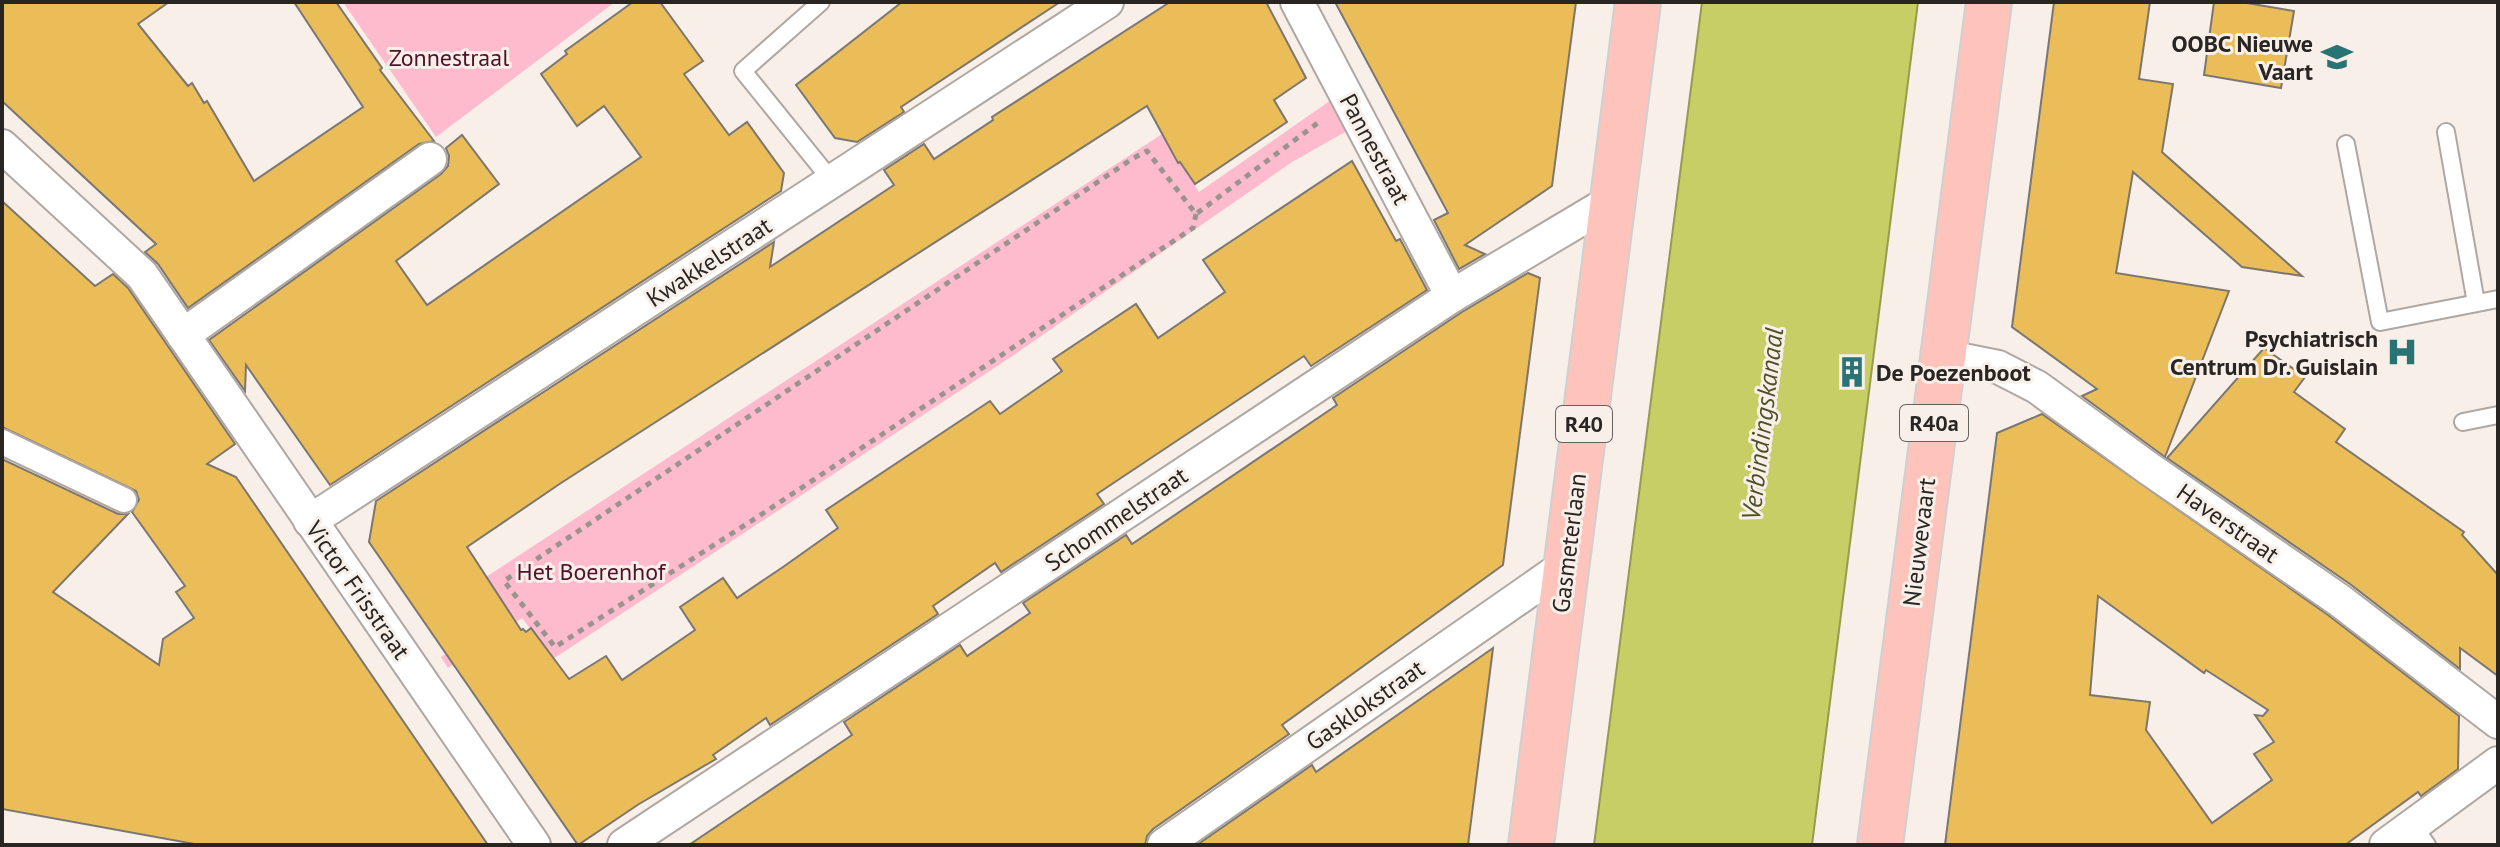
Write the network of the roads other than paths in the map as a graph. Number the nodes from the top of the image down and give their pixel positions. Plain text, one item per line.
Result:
1 (821, 2) edge
2 (1107, 2) edge
3 (1297, 2) edge
4 (1638, 2) edge
5 (1989, 2) edge
6 (2446, 132) dead end
7 (2346, 144) dead end
8 (2, 146) edge
9 (430, 159) dead end
10 (832, 181) junction
11 (1613, 200) junction
12 (1452, 296) junction
13 (2498, 299) edge
14 (2476, 303) junction
15 (183, 335) junction
16 (1943, 356) junction
17 (2498, 415) edge
18 (2463, 422) dead end
19 (2, 442) edge
20 (124, 500) dead end
21 (310, 521) junction
22 (1566, 565) junction
23 (2498, 722) edge
24 (2498, 763) edge
25 (2420, 835) edge
26 (534, 845) edge
27 (624, 845) edge
28 (1164, 845) edge
29 (1531, 845) edge
30 (1880, 845) edge
31 (2386, 845) edge

1 - 10 lane
2 - 10 street, Kwakkelstraat
3 - 12 street, Pannestraat
4 - 11 main road, Gasmeterlaan / R40
5 - 16 main road, Nieuwevaart / R40a
6 - 14 lane
7 - 14 lane
8 - 15 street, Victor Frisstraat
9 - 15 street
10 - 21 street, Kwakkelstraat
11 - 12 street, Schommelstraat
11 - 22 main road, Gasmeterlaan / R40
12 - 27 street, Schommelstraat
13 - 14 lane
15 - 21 street, Victor Frisstraat
16 - 23 street, Haverstraat
16 - 30 main road, Nieuwevaart / R40a
17 - 18 lane
19 - 20 street
21 - 26 street, Victor Frisstraat
22 - 28 street, Gasklokstraat
22 - 29 main road, Gasmeterlaan / R40
24 - 25 street
25 - 31 street

